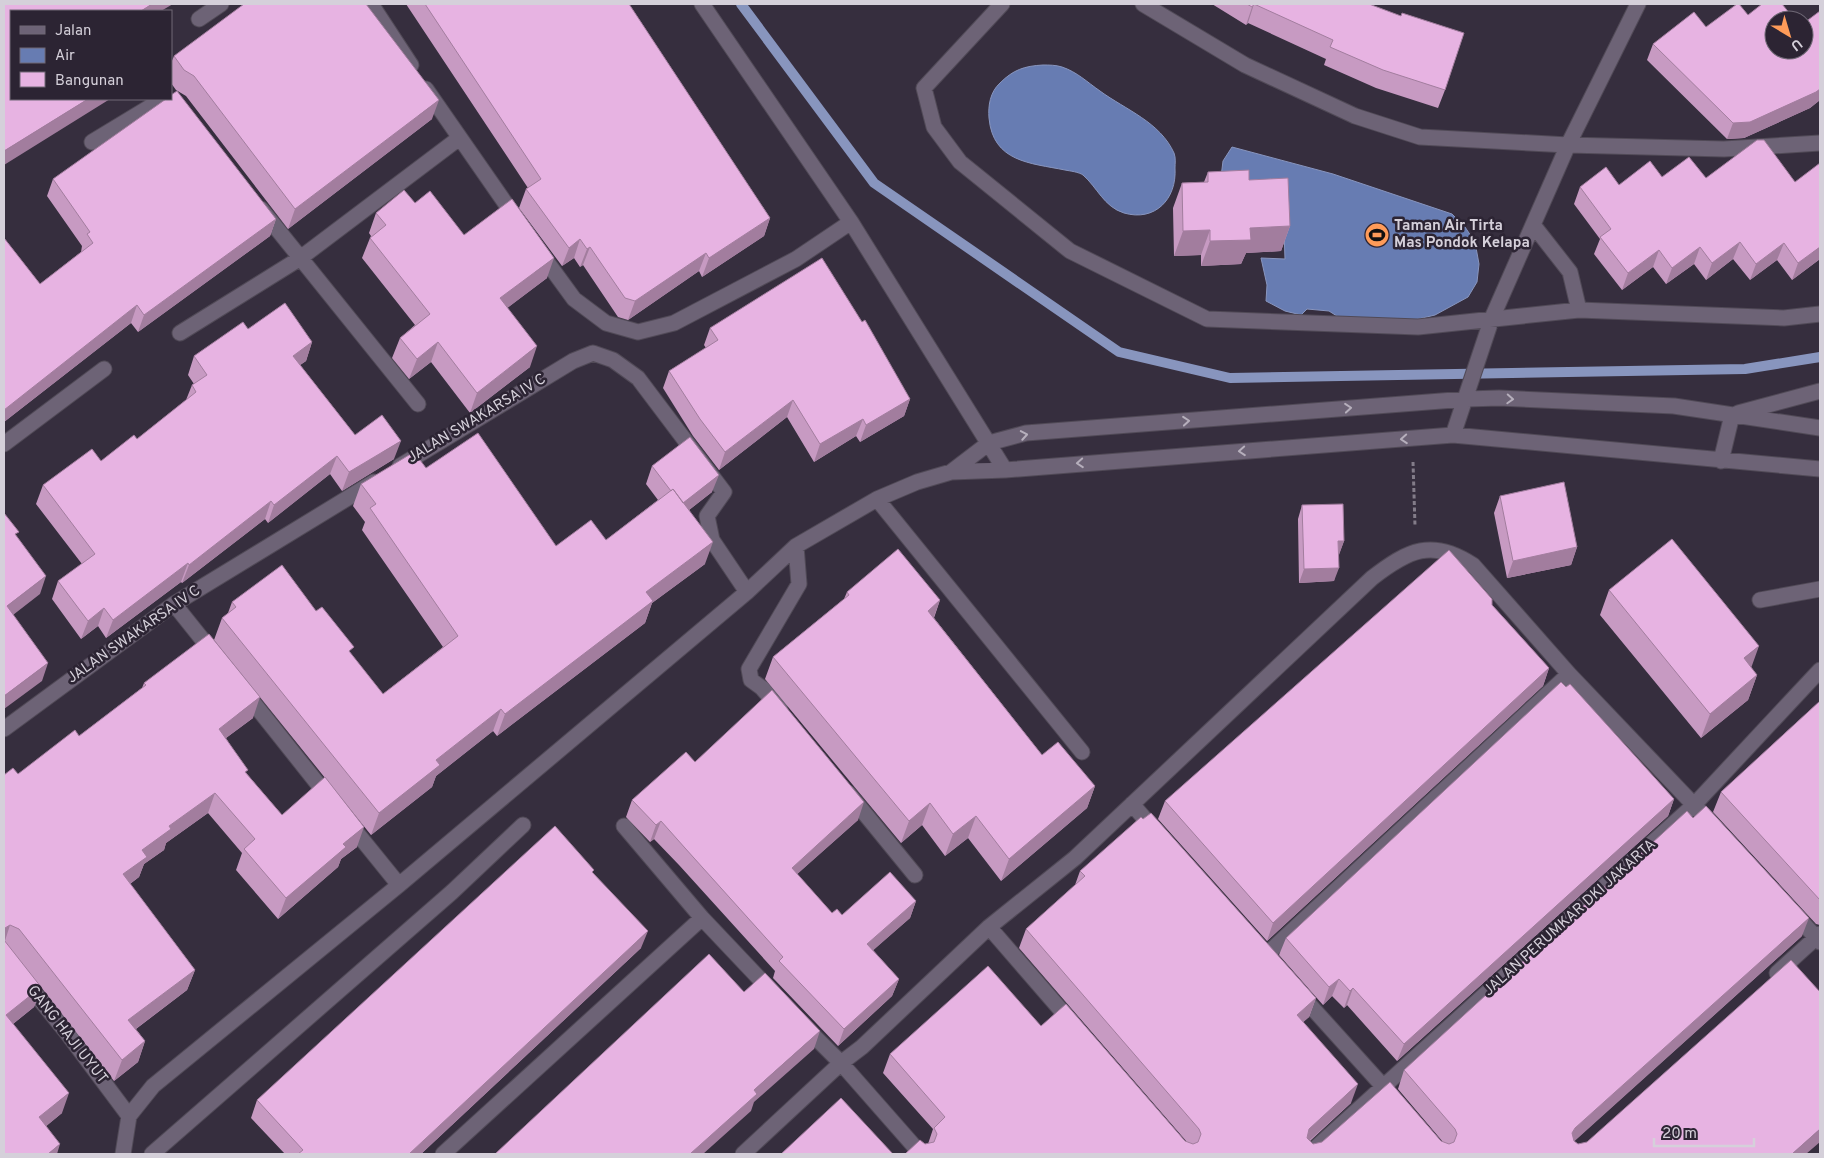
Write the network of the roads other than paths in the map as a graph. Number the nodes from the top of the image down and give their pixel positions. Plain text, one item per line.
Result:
1 (221, 4) edge
2 (371, 4) edge
3 (702, 4) edge
4 (1002, 4) edge
5 (1143, 4) edge
6 (1638, 4) edge
7 (199, 19) dead end
8 (168, 100) edge
9 (458, 138) junction
10 (92, 142) dead end
11 (1820, 143) edge
12 (1568, 146) junction
13 (251, 196) edge
14 (851, 222) junction
15 (1534, 226) junction
16 (299, 258) junction
17 (1579, 310) junction
18 (1820, 314) edge
19 (1492, 318) junction
20 (180, 333) dead end
21 (104, 369) dead end
22 (1820, 391) edge
23 (1469, 392) junction
24 (418, 404) dead end
25 (1732, 415) junction
26 (1820, 428) edge
27 (1453, 435) junction
28 (989, 443) junction
29 (4, 444) edge
30 (1721, 461) junction
31 (1820, 469) edge
32 (1005, 470) junction
33 (951, 472) junction
34 (877, 499) junction
35 (796, 546) junction
36 (1820, 589) edge
37 (747, 592) junction
38 (1760, 600) dead end
39 (174, 604) junction
40 (223, 665) edge
41 (1820, 670) edge
42 (1569, 674) junction
43 (235, 680) edge
44 (787, 718) edge
45 (4, 730) edge
46 (1082, 752) dead end
47 (836, 778) edge
48 (1132, 804) junction
49 (1694, 804) junction
50 (523, 825) dead end
51 (624, 826) dead end
52 (1726, 840) edge
53 (1170, 848) edge
54 (915, 875) dead end
55 (399, 886) junction
56 (1784, 903) edge
57 (702, 918) junction
58 (990, 927) junction
59 (1819, 938) edge
60 (1253, 941) edge
61 (4, 955) edge
62 (1266, 955) junction
63 (1765, 984) edge
64 (1082, 1035) edge
65 (842, 1063) junction
66 (1383, 1086) junction
67 (1402, 1109) edge
68 (129, 1116) junction
69 (123, 1154) edge
70 (152, 1154) edge
71 (443, 1154) edge
72 (744, 1154) edge
73 (921, 1154) edge
74 (1308, 1154) edge

1 - 7 street
2 - 9 street
3 - 14 street
4 - 19 street
5 - 12 street
6 - 12 street
8 - 10 street
9 - 14 street
9 - 16 street
11 - 12 street
12 - 15 street
13 - 16 street
14 - 28 street
15 - 17 street
15 - 19 street
16 - 20 street
16 - 24 street
17 - 18 street
17 - 19 street
19 - 23 street
21 - 29 street
22 - 25 street
23 -> 25 street
23 - 27 street
28 -> 23 street
25 - 26 street
25 - 30 street
27 - 30 street
27 -> 32 street
28 - 32 street
28 - 33 street
30 - 31 street
32 - 33 street
33 - 34 street
34 - 35 street
34 - 46 street
35 - 37 street
35 - 44 street
36 - 38 street
37 - 39 street, JALAN SWAKARSA IV C
37 - 55 street
39 - 40 street
39 - 45 street, JALAN SWAKARSA IV C
41 - 49 street, JALAN PERUMKAR DKI JAKARTA
42 - 48 street
42 - 49 street
42 - 62 street
43 - 55 street
47 - 54 street
48 - 53 street
48 - 58 street
49 - 52 street
49 - 66 street, JALAN PERUMKAR DKI JAKARTA
50 - 70 street
51 - 57 street
55 - 68 street
56 - 59 street
57 - 65 street
57 - 71 street
58 - 64 street
58 - 65 street
59 - 63 street
60 - 62 street
61 - 68 street, GANG HAJI UYUT
62 - 66 street
65 - 72 street
65 - 73 street
66 - 67 street
66 - 74 street, JALAN PERUMKAR DKI JAKARTA
68 - 69 street

